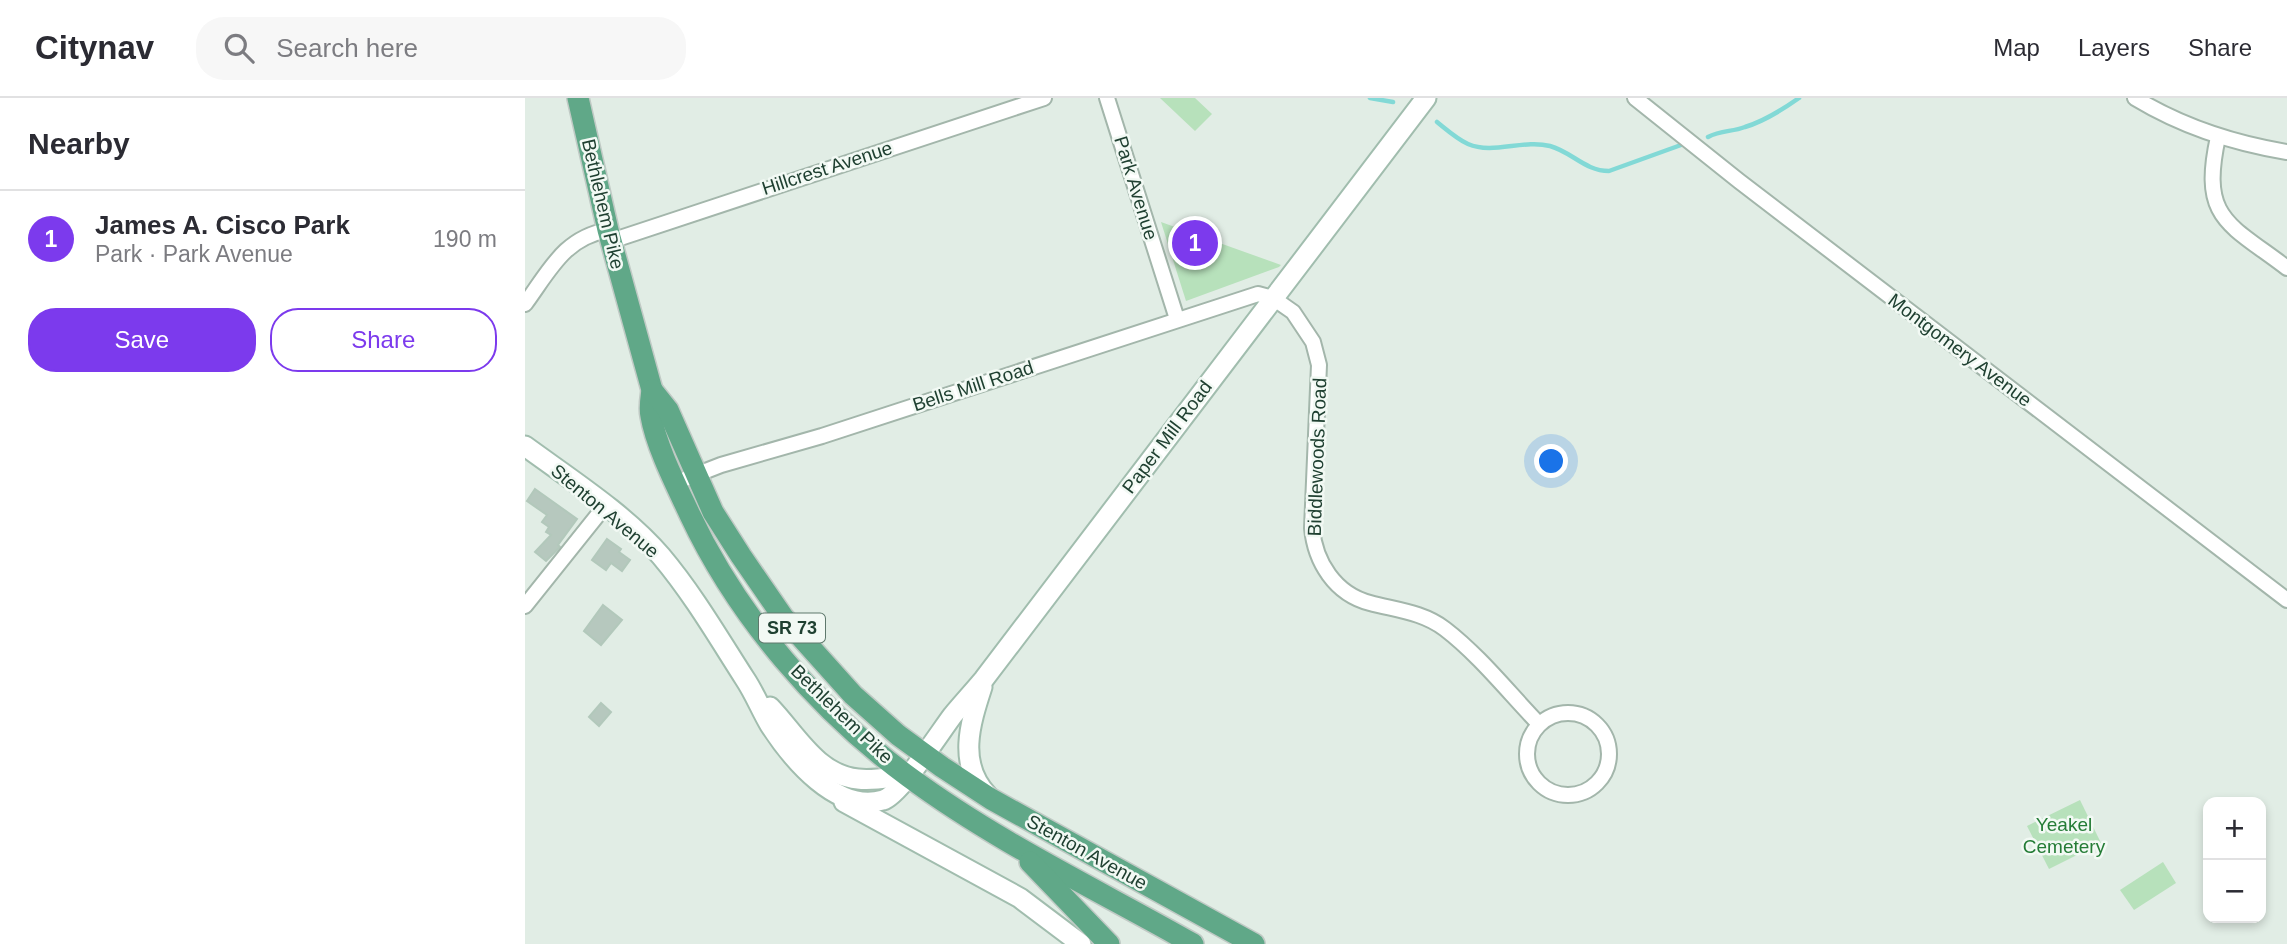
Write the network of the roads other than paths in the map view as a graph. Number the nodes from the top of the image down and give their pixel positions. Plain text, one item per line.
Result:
1 (578, 98) edge
2 (1044, 98) edge
3 (1107, 98) edge
4 (1426, 98) edge
5 (1635, 98) edge
6 (2135, 98) edge
7 (2218, 137) junction
8 (2287, 152) edge
9 (610, 236) junction
10 (2287, 268) edge
11 (1273, 298) junction
12 (525, 304) edge
13 (1177, 319) junction
14 (652, 390) junction
15 (525, 446) edge
16 (695, 475) junction
17 (675, 483) junction
18 (605, 506) junction
19 (2287, 600) edge
20 (525, 606) edge
21 (984, 679) junction
22 (750, 686) junction
23 (1539, 724) junction
24 (923, 754) junction
25 (907, 776) junction
26 (828, 788) junction
27 (991, 799) junction
28 (999, 836) junction
29 (1144, 884) junction
30 (1190, 943) edge
31 (1081, 944) edge
32 (1109, 944) edge
33 (1254, 944) edge

1 - 9 main road, Bethlehem Pike
2 - 9 street, Hillcrest Avenue
3 - 13 street, Park Avenue
4 - 11 street, Paper Mill Road
5 - 19 street, Montgomery Avenue
6 - 7 street
7 - 8 street
7 - 10 street
9 - 12 street, Hillcrest Avenue
9 - 14 main road, Bethlehem Pike
11 - 13 street, Bells Mill Road
11 - 21 street, Paper Mill Road
11 - 23 street, Biddlewoods Road
13 - 16 street, Bells Mill Road
14 - 16 main road, Bethlehem Pike
14 - 17 main road, Bethlehem Pike
15 - 18 street, Stenton Avenue
16 - 17 street, Bells Mill Road
16 - 24 main road, Bethlehem Pike / SR 73
17 - 25 main road, Bethlehem Pike
18 - 20 street
18 - 22 street, Stenton Avenue
21 - 24 street, Paper Mill Road
21 - 27 street
22 - 25 street, Stenton Avenue
22 - 26 street, Stenton Avenue
23 - 23 street
24 - 25 street, Paper Mill Road
24 - 27 main road, Stenton Avenue
25 - 26 street, Stenton Avenue
25 - 28 main road, Stenton Avenue
26 - 31 street
27 - 29 main road, Stenton Avenue
28 - 30 main road, Stenton Avenue
28 - 32 main road
29 - 30 main road
29 - 33 main road, Stenton Avenue

